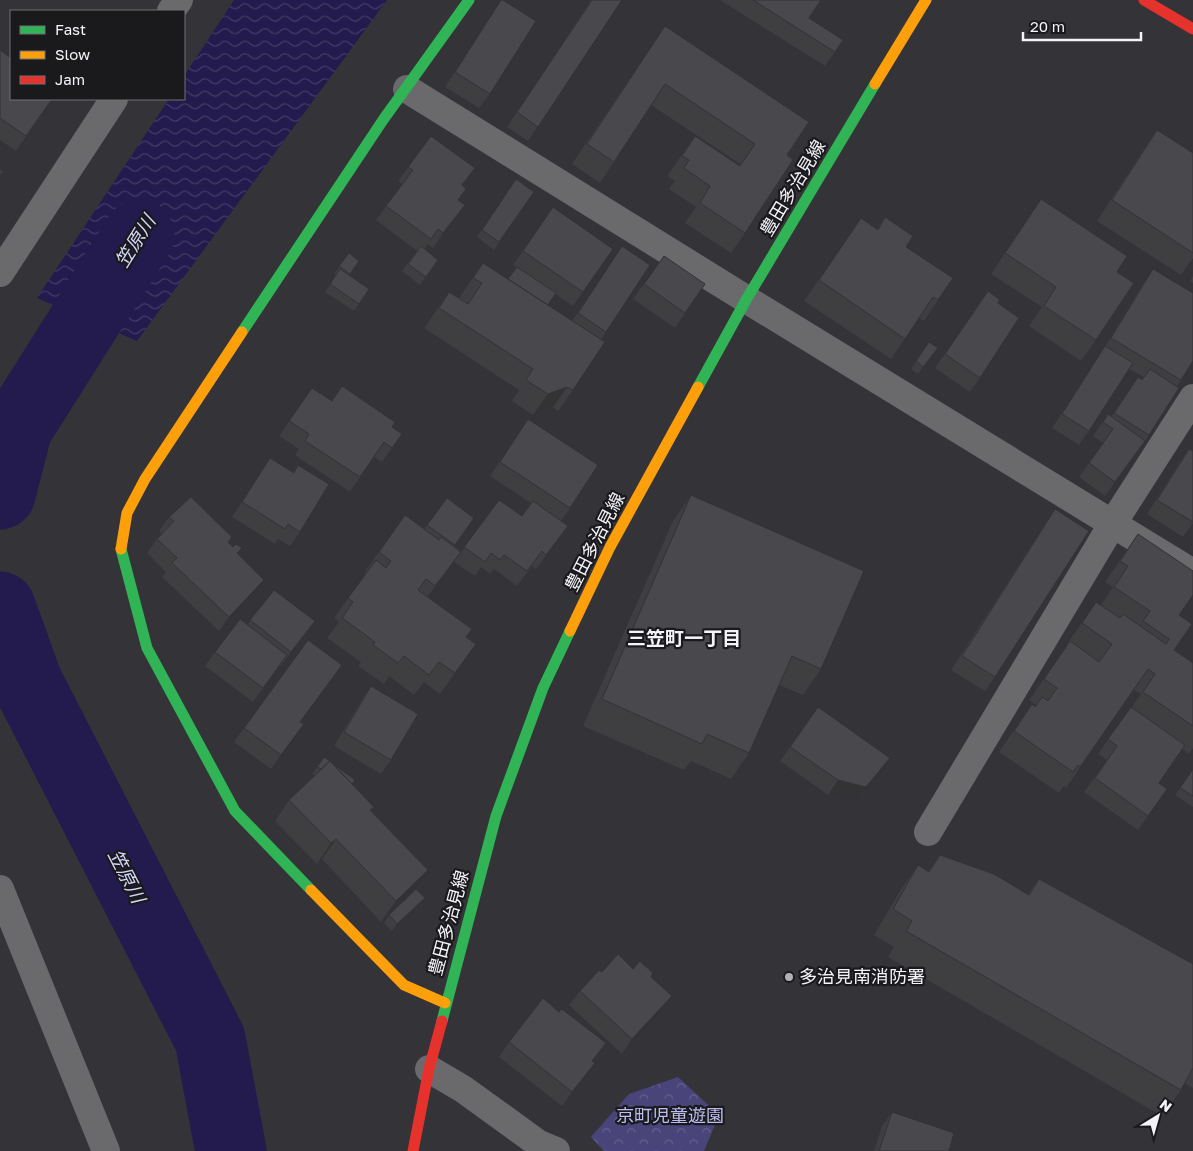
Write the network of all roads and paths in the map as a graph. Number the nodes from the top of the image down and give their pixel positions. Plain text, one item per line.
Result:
1 (469, 0) edge
2 (926, 0) edge
3 (1144, 0) edge
4 (1193, 29) edge
5 (407, 89) junction
6 (113, 100) edge
7 (0, 273) edge
8 (746, 300) junction
9 (1193, 398) edge
10 (1113, 524) junction
11 (1193, 573) edge
12 (928, 832) dead end
13 (0, 889) edge
14 (446, 1003) junction
15 (429, 1069) junction
16 (106, 1151) edge
17 (413, 1151) edge
18 (556, 1151) edge

1 - 5 main road
2 - 8 main road, 豊田多治見線
3 - 4 main road
5 - 8 street
5 - 14 main road
6 - 7 street
8 - 10 street
8 - 14 main road, 豊田多治見線
9 - 10 street
10 - 11 street
10 - 12 street
13 - 16 street
14 - 15 main road, 豊田多治見線
15 - 17 main road, 豊田多治見線
15 - 18 street

